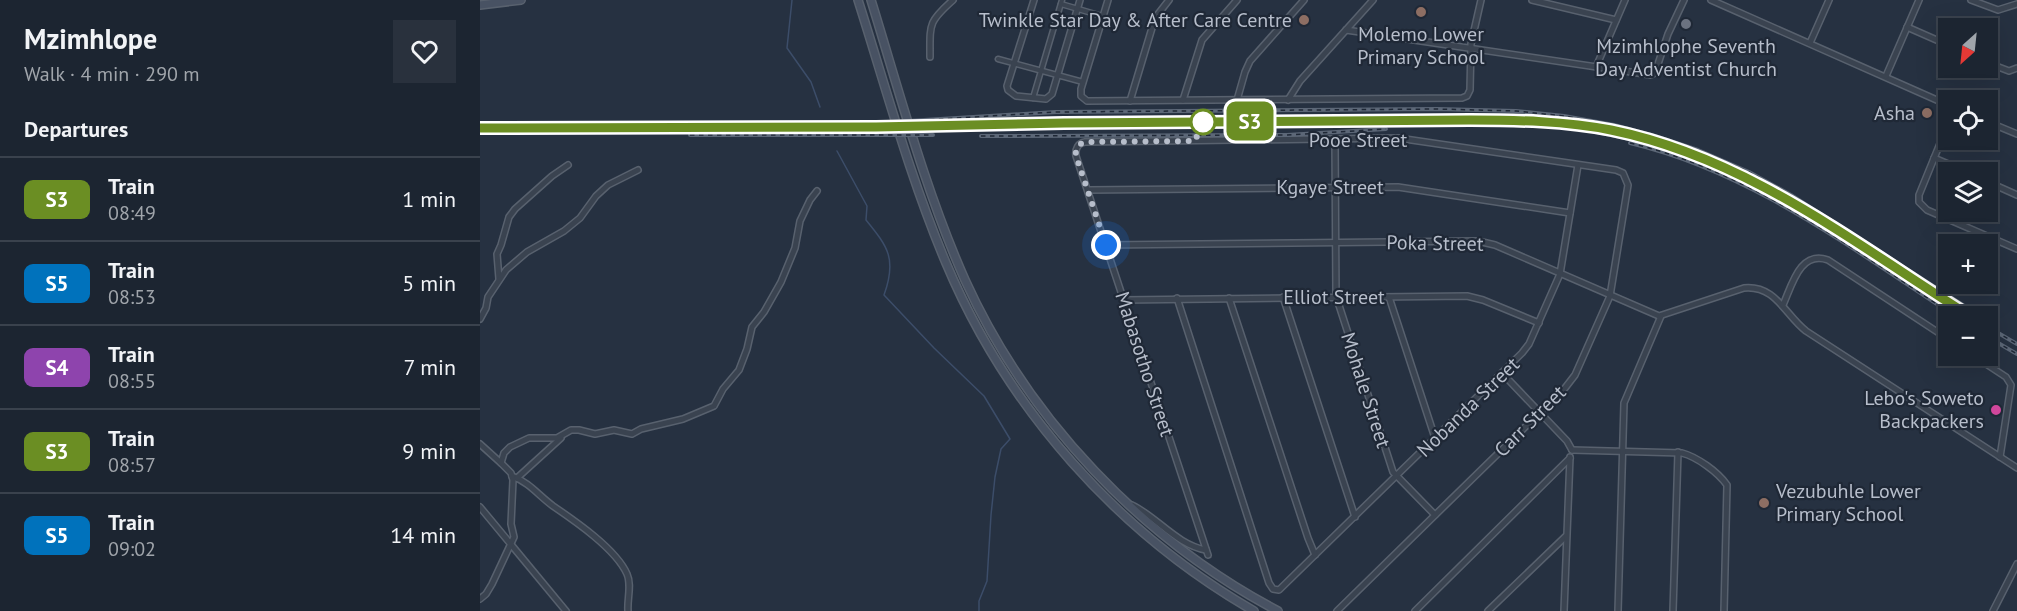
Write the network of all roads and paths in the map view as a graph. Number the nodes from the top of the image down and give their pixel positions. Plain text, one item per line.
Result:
1 (520, 0) edge
2 (858, 0) edge
3 (871, 0) edge
4 (953, 0) edge
5 (1034, 0) edge
6 (1080, 0) edge
7 (1108, 0) edge
8 (1169, 0) edge
9 (1237, 0) edge
10 (1304, 0) edge
11 (1373, 0) edge
12 (1481, 0) edge
13 (1532, 0) edge
14 (1625, 0) edge
15 (1684, 0) edge
16 (1711, 0) edge
17 (1829, 0) edge
18 (1919, 0) edge
19 (1971, 0) edge
20 (1062, 2) edge
21 (2017, 4) edge
22 (480, 5) edge
23 (1077, 9) junction
24 (1102, 16) junction
25 (1616, 20) junction
26 (1908, 27) junction
27 (1346, 30) junction
28 (1938, 40) edge
29 (1810, 43) junction
30 (1471, 50) junction
31 (930, 57) dead end
32 (998, 59) dead end
33 (1015, 64) junction
34 (1596, 67) junction
35 (1998, 67) edge
36 (2017, 68) edge
37 (1041, 71) junction
38 (1058, 75) junction
39 (1887, 76) junction
40 (1083, 82) junction
41 (1034, 98) junction
42 (1288, 99) junction
43 (1183, 100) junction
44 (1237, 100) junction
45 (1938, 100) edge
46 (1130, 101) junction
47 (1998, 126) edge
48 (2017, 134) edge
49 (1335, 140) junction
50 (1083, 142) joint
51 (1938, 148) edge
52 (1934, 158) junction
53 (1943, 162) edge
54 (568, 165) dead end
55 (1578, 165) junction
56 (638, 170) dead end
57 (1626, 178) joint
58 (1998, 186) edge
59 (1335, 187) junction
60 (1088, 190) junction
61 (817, 192) dead end
62 (2017, 195) edge
63 (1569, 213) junction
64 (1334, 243) junction
65 (1106, 245) junction
66 (2017, 249) edge
67 (1560, 274) junction
68 (499, 279) junction
69 (1336, 296) junction
70 (1610, 296) junction
71 (1283, 297) junction
72 (1389, 297) junction
73 (1178, 298) junction
74 (1229, 298) junction
75 (1124, 300) junction
76 (1783, 305) junction
77 (1661, 316) junction
78 (480, 319) edge
79 (1539, 324) junction
80 (1938, 332) edge
81 (1990, 366) edge
82 (1502, 373) junction
83 (1540, 412) junction
84 (564, 434) junction
85 (1435, 438) junction
86 (480, 444) edge
87 (1572, 450) junction
88 (1624, 450) junction
89 (1678, 452) junction
90 (2000, 457) junction
91 (1570, 458) junction
92 (501, 463) junction
93 (2017, 468) edge
94 (1396, 476) junction
95 (514, 478) junction
96 (1127, 503) junction
97 (480, 507) edge
98 (1435, 515) junction
99 (1355, 517) junction
100 (1566, 536) junction
101 (511, 543) junction
102 (1315, 555) junction
103 (2017, 564) edge
104 (480, 599) edge
105 (1564, 608) edge
106 (566, 611) edge
107 (628, 611) edge
108 (1254, 611) edge
109 (1278, 611) edge
110 (1337, 611) edge
111 (1415, 611) edge
112 (1488, 611) edge
113 (1558, 611) edge
114 (1618, 611) edge
115 (1673, 611) edge
116 (1724, 611) edge
117 (1993, 611) edge

1 - 22 main road
2 - 108 main road
3 - 96 main road
4 - 31 street
5 - 33 street
6 - 23 street
7 - 24 street
8 - 46 street
9 - 43 street
10 - 44 street
11 - 27 street
12 - 30 street
13 - 25 street
14 - 25 street
15 - 34 street
16 - 29 street
17 - 29 street
18 - 26 street
19 - 21 street
20 - 23 street
20 - 37 street
23 - 24 street
23 - 38 street
24 - 40 street
25 - 34 street
26 - 28 street
26 - 39 street
27 - 30 street
27 - 42 street
29 - 39 street
30 - 34 street
30 - 42 street
32 - 33 street
33 - 37 street
33 - 41 street
35 - 36 street
37 - 38 street
37 - 41 street
38 - 40 street
38 - 41 street
39 - 45 street
40 - 46 street
42 - 44 street
43 - 44 street
43 - 46 street
47 - 48 street
49 - 50 street, Pooe Street
49 - 55 street, Pooe Street
49 - 59 street, Mohale Street
50 - 60 street, Mabasotho Street
51 - 52 street
52 - 53 street
52 - 66 street
54 - 68 street
55 - 57 street, Pooe Street
55 - 63 street, Nobanda Street
56 - 68 street
57 - 70 street, Carr Street
58 - 62 street
59 - 60 street, Kgaye Street
59 - 63 street, Kgaye Street
59 - 64 street, Mohale Street
60 - 65 street, Mabasotho Street
61 - 84 street
63 - 67 street, Nobanda Street
64 - 65 street, Poka Street
64 - 67 street, Poka Street
64 - 69 street, Mohale Street
65 - 75 street, Mabasotho Street
67 - 70 street, Poka Street
67 - 79 street, Nobanda Street
68 - 78 street
69 - 71 street, Elliot Street
69 - 72 street, Elliot Street
69 - 94 street, Mohale Street
70 - 77 street, Poka Street
70 - 83 street, Carr Street
71 - 74 street, Elliot Street
71 - 99 street
72 - 79 street, Elliot Street
72 - 85 street
73 - 74 street, Elliot Street
73 - 75 street, Elliot Street
73 - 102 street, Nobanda Street
74 - 102 street
75 - 96 street, Mabasotho Street
76 - 77 street
76 - 80 street
76 - 90 street
77 - 88 street
79 - 82 street, Nobanda Street
81 - 90 street
82 - 83 street
82 - 85 street, Nobanda Street
83 - 87 street
83 - 98 street, Carr Street
84 - 92 street
84 - 95 street
85 - 94 street, Nobanda Street
86 - 92 street
87 - 88 street
87 - 91 street
88 - 89 street
88 - 114 street
89 - 115 street
89 - 116 street
90 - 93 street
91 - 100 street
91 - 111 street
92 - 95 street
94 - 98 street, Mohale Street
94 - 99 street, Nobanda Street
95 - 101 street
95 - 107 street
96 - 109 main road
97 - 101 street
98 - 110 street, Carr Street
99 - 102 street, Nobanda Street
100 - 105 street
100 - 112 street
101 - 104 street
101 - 106 street
103 - 117 street
105 - 113 street

